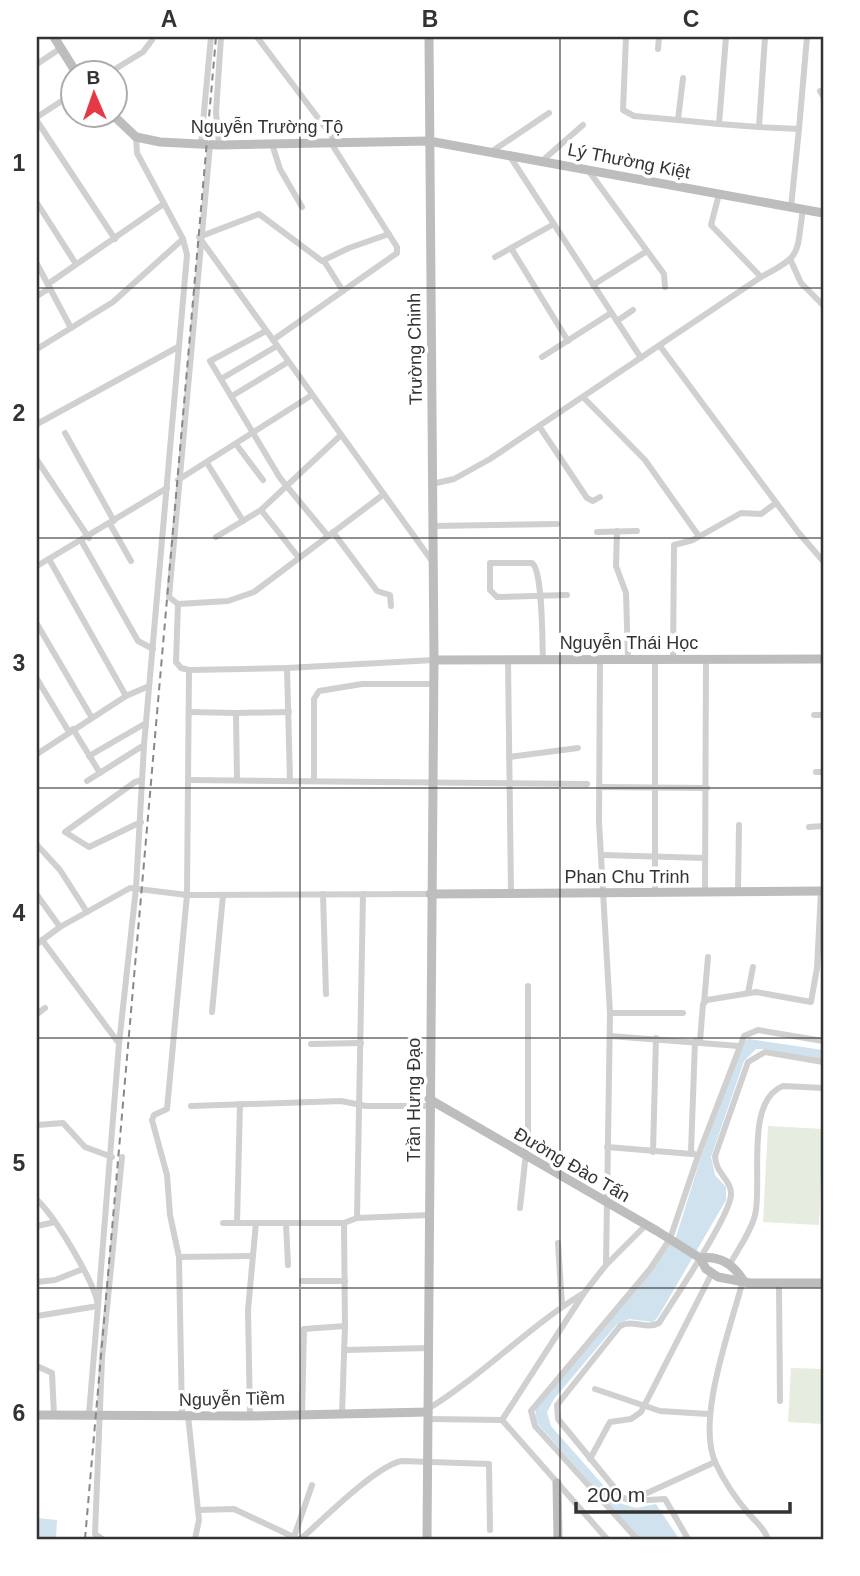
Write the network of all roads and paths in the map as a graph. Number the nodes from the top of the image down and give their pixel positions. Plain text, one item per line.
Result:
1 (54, 37) edge
2 (223, 37) edge
3 (257, 37) edge
4 (429, 37) edge
5 (626, 37) edge
6 (659, 37) edge
7 (726, 37) edge
8 (765, 37) edge
9 (807, 37) edge
10 (209, 39) edge
11 (152, 40) dead end
12 (61, 48) junction
13 (658, 49) dead end
14 (68, 60) edge
15 (130, 60) edge
16 (37, 64) edge
17 (683, 78) dead end
18 (60, 103) edge
19 (549, 113) dead end
20 (37, 119) edge
21 (678, 120) junction
22 (719, 124) junction
23 (583, 125) dead end
24 (759, 127) junction
25 (799, 129) junction
26 (129, 130) edge
27 (136, 137) junction
28 (429, 141) junction
29 (334, 143) junction
30 (210, 144) junction
31 (272, 144) junction
32 (491, 152) junction
33 (509, 155) junction
34 (542, 161) junction
35 (587, 169) junction
36 (719, 194) junction
37 (37, 203) edge
38 (162, 205) junction
39 (302, 207) dead end
40 (791, 207) junction
41 (803, 209) junction
42 (823, 213) edge
43 (554, 224) junction
44 (389, 234) junction
45 (199, 237) junction
46 (115, 239) junction
47 (183, 239) junction
48 (511, 248) junction
49 (647, 251) junction
50 (495, 257) dead end
51 (324, 261) junction
52 (791, 261) junction
53 (37, 264) edge
54 (76, 264) junction
55 (761, 277) junction
56 (593, 285) junction
57 (49, 286) junction
58 (665, 287) dead end
59 (342, 291) junction
60 (37, 296) edge
61 (823, 304) edge
62 (633, 310) dead end
63 (611, 313) junction
64 (617, 321) junction
65 (71, 328) junction
66 (266, 331) junction
67 (272, 340) junction
68 (568, 341) junction
69 (178, 346) junction
70 (277, 346) junction
71 (660, 346) junction
72 (37, 349) edge
73 (542, 357) dead end
74 (641, 358) junction
75 (288, 362) junction
76 (221, 379) junction
77 (312, 395) junction
78 (232, 396) junction
79 (583, 397) junction
80 (37, 424) edge
81 (539, 426) junction
82 (255, 432) junction
83 (65, 433) dead end
84 (341, 435) junction
85 (236, 444) junction
86 (37, 460) edge
87 (206, 463) junction
88 (178, 480) junction
89 (263, 480) dead end
90 (432, 484) junction
91 (287, 485) junction
92 (167, 488) junction
93 (384, 494) junction
94 (600, 497) dead end
95 (776, 503) junction
96 (261, 510) junction
97 (243, 521) junction
98 (112, 522) junction
99 (556, 524) dead end
100 (433, 526) junction
101 (617, 531) junction
102 (637, 531) dead end
103 (597, 532) dead end
104 (330, 534) junction
105 (698, 535) junction
106 (216, 537) dead end
107 (85, 540) junction
108 (299, 558) junction
109 (49, 559) junction
110 (131, 561) dead end
111 (823, 561) edge
112 (38, 562) edge
113 (433, 563) junction
114 (567, 595) dead end
115 (539, 596) junction
116 (178, 604) junction
117 (391, 606) dead end
118 (37, 624) edge
119 (153, 649) junction
120 (542, 659) junction
121 (600, 659) junction
122 (628, 659) junction
123 (823, 659) edge
124 (434, 660) junction
125 (508, 660) junction
126 (655, 660) junction
127 (673, 660) junction
128 (706, 660) junction
129 (286, 668) junction
130 (189, 670) junction
131 (37, 679) edge
132 (433, 684) junction
133 (149, 686) junction
134 (126, 695) junction
135 (190, 712) junction
136 (289, 712) junction
137 (236, 713) junction
138 (814, 715) dead end
139 (823, 715) edge
140 (92, 718) junction
141 (146, 723) junction
142 (71, 731) junction
143 (144, 745) junction
144 (578, 748) dead end
145 (37, 754) edge
146 (89, 756) junction
147 (509, 757) junction
148 (100, 773) junction
149 (142, 780) junction
150 (190, 780) junction
151 (237, 780) junction
152 (87, 781) dead end
153 (290, 781) junction
154 (314, 781) junction
155 (432, 782) junction
156 (510, 782) junction
157 (587, 784) dead end
158 (599, 787) junction
159 (654, 788) junction
160 (706, 788) junction
161 (141, 822) junction
162 (739, 825) dead end
163 (823, 826) edge
164 (809, 827) dead end
165 (37, 845) edge
166 (602, 855) junction
167 (653, 857) junction
168 (705, 858) junction
169 (140, 888) junction
170 (822, 891) edge
171 (705, 892) junction
172 (738, 892) junction
173 (606, 893) junction
174 (655, 893) junction
175 (323, 894) junction
176 (363, 894) junction
177 (430, 894) junction
178 (511, 894) junction
179 (37, 895) edge
180 (187, 895) junction
181 (222, 895) junction
182 (87, 912) junction
183 (60, 927) junction
184 (39, 942) edge
185 (708, 957) dead end
186 (753, 967) dead end
187 (528, 986) dead end
188 (748, 993) junction
189 (326, 994) dead end
190 (704, 1003) junction
191 (45, 1008) dead end
192 (212, 1012) dead end
193 (610, 1013) junction
194 (683, 1013) dead end
195 (37, 1014) edge
196 (610, 1036) junction
197 (656, 1038) junction
198 (698, 1041) junction
199 (823, 1041) edge
200 (360, 1043) junction
201 (119, 1044) junction
202 (311, 1044) dead end
203 (739, 1046) junction
204 (823, 1062) edge
205 (823, 1088) edge
206 (429, 1103) junction
207 (240, 1104) junction
208 (359, 1104) junction
209 (191, 1106) dead end
210 (37, 1123) edge
211 (607, 1147) junction
212 (653, 1152) junction
213 (695, 1155) junction
214 (112, 1157) junction
215 (122, 1157) dead end
216 (526, 1157) junction
217 (37, 1200) edge
218 (608, 1204) junction
219 (520, 1208) dead end
220 (429, 1215) junction
221 (357, 1218) junction
222 (55, 1222) junction
223 (223, 1223) dead end
224 (237, 1223) junction
225 (256, 1223) junction
226 (344, 1223) junction
227 (286, 1224) junction
228 (646, 1225) junction
229 (37, 1226) edge
230 (671, 1240) junction
231 (558, 1243) dead end
232 (252, 1256) junction
233 (178, 1257) junction
234 (698, 1257) junction
235 (730, 1264) junction
236 (288, 1265) dead end
237 (606, 1265) junction
238 (83, 1269) junction
239 (712, 1273) junction
240 (743, 1280) junction
241 (302, 1281) dead end
242 (345, 1281) junction
243 (37, 1282) edge
244 (823, 1283) edge
245 (779, 1284) junction
246 (584, 1293) junction
247 (98, 1306) junction
248 (562, 1306) junction
249 (37, 1316) edge
250 (345, 1326) junction
251 (429, 1348) junction
252 (345, 1350) junction
253 (37, 1366) edge
254 (595, 1389) dead end
255 (780, 1401) dead end
256 (644, 1406) junction
257 (94, 1414) junction
258 (302, 1414) junction
259 (342, 1414) junction
260 (428, 1414) junction
261 (708, 1414) junction
262 (37, 1415) edge
263 (54, 1415) junction
264 (185, 1415) junction
265 (250, 1416) junction
266 (502, 1420) junction
267 (590, 1459) junction
268 (428, 1462) junction
269 (715, 1462) junction
270 (557, 1483) junction
271 (312, 1485) dead end
272 (630, 1501) junction
273 (198, 1510) junction
274 (490, 1531) dead end
275 (102, 1539) edge
276 (195, 1539) edge
277 (298, 1539) edge
278 (427, 1539) edge
279 (558, 1539) edge
280 (607, 1539) edge
281 (637, 1539) edge
282 (688, 1539) edge
283 (768, 1539) edge

1 - 12 main road
2 - 30 street
3 - 29 street
4 - 28 main road, Trường Chinh
5 - 21 street
6 - 13 street
7 - 22 street
8 - 24 street
9 - 25 street
10 - 30 street
11 - 15 street
12 - 14 main road
12 - 16 street
17 - 21 street
18 - 20 street
19 - 32 street
20 - 46 street
21 - 22 street
22 - 24 street
23 - 34 street
24 - 25 street
25 - 40 street
26 - 27 main road
27 - 30 main road, Nguyễn Trường Tộ
27 - 38 street
28 - 29 main road, Nguyễn Trường Tộ
28 - 32 main road, Lý Thường Kiệt
28 - 90 main road, Trường Chinh
29 - 31 main road, Nguyễn Trường Tộ
29 - 44 street
30 - 31 main road, Nguyễn Trường Tộ
30 - 45 street
31 - 39 street
32 - 33 main road, Lý Thường Kiệt
33 - 34 main road, Lý Thường Kiệt
33 - 43 street
34 - 35 main road, Lý Thường Kiệt
35 - 36 main road, Lý Thường Kiệt
35 - 49 street
36 - 40 main road, Lý Thường Kiệt
36 - 55 street
37 - 54 street
38 - 46 street
38 - 47 street
40 - 41 main road, Lý Thường Kiệt
41 - 42 main road, Lý Thường Kiệt
41 - 52 street
43 - 48 street
43 - 56 street
44 - 51 street
44 - 59 street
45 - 51 street
45 - 66 street
45 - 88 street
46 - 54 street
47 - 65 street
47 - 69 street
48 - 50 street
48 - 68 street
49 - 56 street
49 - 58 street
51 - 59 street
52 - 55 street
52 - 61 street
53 - 57 street
54 - 57 street
55 - 71 street
56 - 63 street
57 - 60 street
57 - 65 street
59 - 67 street
62 - 64 street
63 - 64 street
63 - 68 street
64 - 74 street
65 - 72 street
66 - 67 street
66 - 76 street
67 - 70 street
68 - 73 street
69 - 80 street
69 - 92 street
70 - 75 street
70 - 76 street
71 - 74 street
71 - 95 street
74 - 79 street
75 - 77 street
75 - 78 street
76 - 78 street
77 - 82 street
77 - 84 street
78 - 82 street
79 - 81 street
79 - 105 street
81 - 90 street
81 - 94 street
82 - 85 street
82 - 91 street
83 - 98 street
84 - 91 street
84 - 93 street
85 - 87 street
85 - 89 street
86 - 107 street
87 - 88 street
87 - 97 street
88 - 116 street
90 - 100 main road, Trường Chinh
91 - 96 street
91 - 104 street
92 - 98 street
92 - 119 street
93 - 104 street
93 - 113 street
95 - 105 street
95 - 111 street
96 - 97 street
96 - 108 street
97 - 106 street
98 - 107 street
98 - 110 street
99 - 100 street
100 - 113 main road, Trường Chinh
101 - 102 street
101 - 103 street
101 - 122 street
104 - 108 street
104 - 117 street
105 - 127 street
107 - 109 street
107 - 119 street
108 - 116 street
109 - 112 street
109 - 134 street
113 - 124 main road, Trường Chinh
114 - 115 street
115 - 115 street
115 - 120 street
116 - 130 street
118 - 140 street
119 - 133 street
120 - 121 main road, Nguyễn Thái Học
120 - 125 main road, Nguyễn Thái Học
121 - 122 main road, Nguyễn Thái Học
121 - 158 street
122 - 126 main road, Nguyễn Thái Học
123 - 128 main road, Nguyễn Thái Học
124 - 125 main road, Nguyễn Thái Học
124 - 129 street
124 - 132 main road, Trần Hưng Đạo
125 - 147 street
126 - 127 main road, Nguyễn Thái Học
126 - 159 street
127 - 128 main road, Nguyễn Thái Học
128 - 160 street
129 - 130 street
129 - 136 street
130 - 135 street
131 - 142 street
132 - 154 street
132 - 155 main road, Trần Hưng Đạo
133 - 134 street
133 - 141 street
134 - 140 street
135 - 137 street
135 - 150 street
136 - 137 street
136 - 153 street
137 - 151 street
138 - 139 street
140 - 142 street
141 - 143 street
141 - 146 street
142 - 145 street
142 - 146 street
143 - 148 street
143 - 149 street
144 - 147 street
146 - 148 street
147 - 156 street
148 - 152 street
149 - 161 street
149 - 161 street
150 - 151 street
150 - 180 street
151 - 153 street
153 - 154 street
154 - 155 street
155 - 156 street
155 - 177 main road, Trần Hưng Đạo
156 - 157 street
156 - 178 street
158 - 159 street
158 - 166 street
159 - 160 street
159 - 167 street
160 - 168 street
161 - 169 street
162 - 172 street
163 - 164 street
165 - 182 street
166 - 167 street
166 - 173 street
167 - 168 street
167 - 174 street
168 - 171 street
169 - 180 street
169 - 182 street
169 - 201 street
170 - 172 main road, Phan Chu Trinh
170 - 188 street
171 - 172 main road, Phan Chu Trinh
171 - 174 main road, Phan Chu Trinh
173 - 174 main road, Phan Chu Trinh
173 - 178 main road, Phan Chu Trinh
173 - 193 street
175 - 176 street
175 - 181 street
175 - 189 street
176 - 177 street
176 - 200 street
177 - 178 main road, Phan Chu Trinh
177 - 206 main road, Trần Hưng Đạo
179 - 183 street
180 - 181 street
180 - 233 street
181 - 192 street
182 - 183 street
183 - 184 street
184 - 201 street
185 - 190 street
186 - 188 street
187 - 216 street
188 - 190 street
190 - 198 street
191 - 195 street
193 - 194 street
193 - 196 street
196 - 197 street
196 - 211 street
197 - 198 street
197 - 212 street
198 - 203 street
198 - 213 street
199 - 203 street
200 - 202 street
200 - 208 street
201 - 214 street
203 - 213 street
204 - 234 street
205 - 235 street
206 - 208 street
206 - 216 main road, Đường Đào Tấn
206 - 220 main road, Trần Hưng Đạo
207 - 208 street
207 - 209 street
207 - 224 street
208 - 221 street
210 - 214 street
211 - 212 street
211 - 218 street
212 - 213 street
213 - 230 street
214 - 247 street
215 - 257 street
216 - 218 main road, Đường Đào Tấn
216 - 219 street
217 - 222 street
218 - 228 main road, Đường Đào Tấn
218 - 237 street
220 - 221 street
220 - 251 main road, Trần Hưng Đạo
221 - 226 street
222 - 229 street
222 - 238 street
223 - 224 street
224 - 225 street
225 - 227 street
225 - 232 street
226 - 227 street
226 - 242 street
227 - 236 street
228 - 230 main road, Đường Đào Tấn
228 - 237 street
230 - 234 main road, Đường Đào Tấn
230 - 281 street
231 - 248 street
232 - 233 street
232 - 265 street
233 - 264 street
234 - 235 main road, Đường Đào Tấn
234 - 239 main road, Đường Đào Tấn
234 - 267 street
235 - 240 main road
237 - 246 street
238 - 243 street
238 - 247 street
239 - 240 main road
239 - 256 street
240 - 245 main road
240 - 261 street
241 - 242 street
242 - 250 street
244 - 245 main road
245 - 255 street
246 - 248 street
246 - 266 street
247 - 249 street
247 - 257 street
248 - 260 street
250 - 252 street
250 - 258 street
251 - 252 street
251 - 260 main road, Trần Hưng Đạo
252 - 259 street
253 - 263 street
254 - 256 street
256 - 261 street
256 - 267 street
257 - 263 main road, Nguyễn Tiềm
257 - 264 main road, Nguyễn Tiềm
257 - 275 street
258 - 259 main road, Nguyễn Tiềm
258 - 265 main road, Nguyễn Tiềm
259 - 260 main road, Nguyễn Tiềm
260 - 266 street
260 - 268 main road, Trần Hưng Đạo
261 - 269 street
262 - 263 main road, Nguyễn Tiềm
264 - 265 main road, Nguyễn Tiềm
264 - 273 street
266 - 270 street
267 - 272 street
268 - 274 street
268 - 277 street
268 - 278 main road, Trần Hưng Đạo
269 - 272 street
269 - 283 street
270 - 279 main road
270 - 280 street
271 - 277 street
272 - 282 street
273 - 276 street
273 - 277 street

